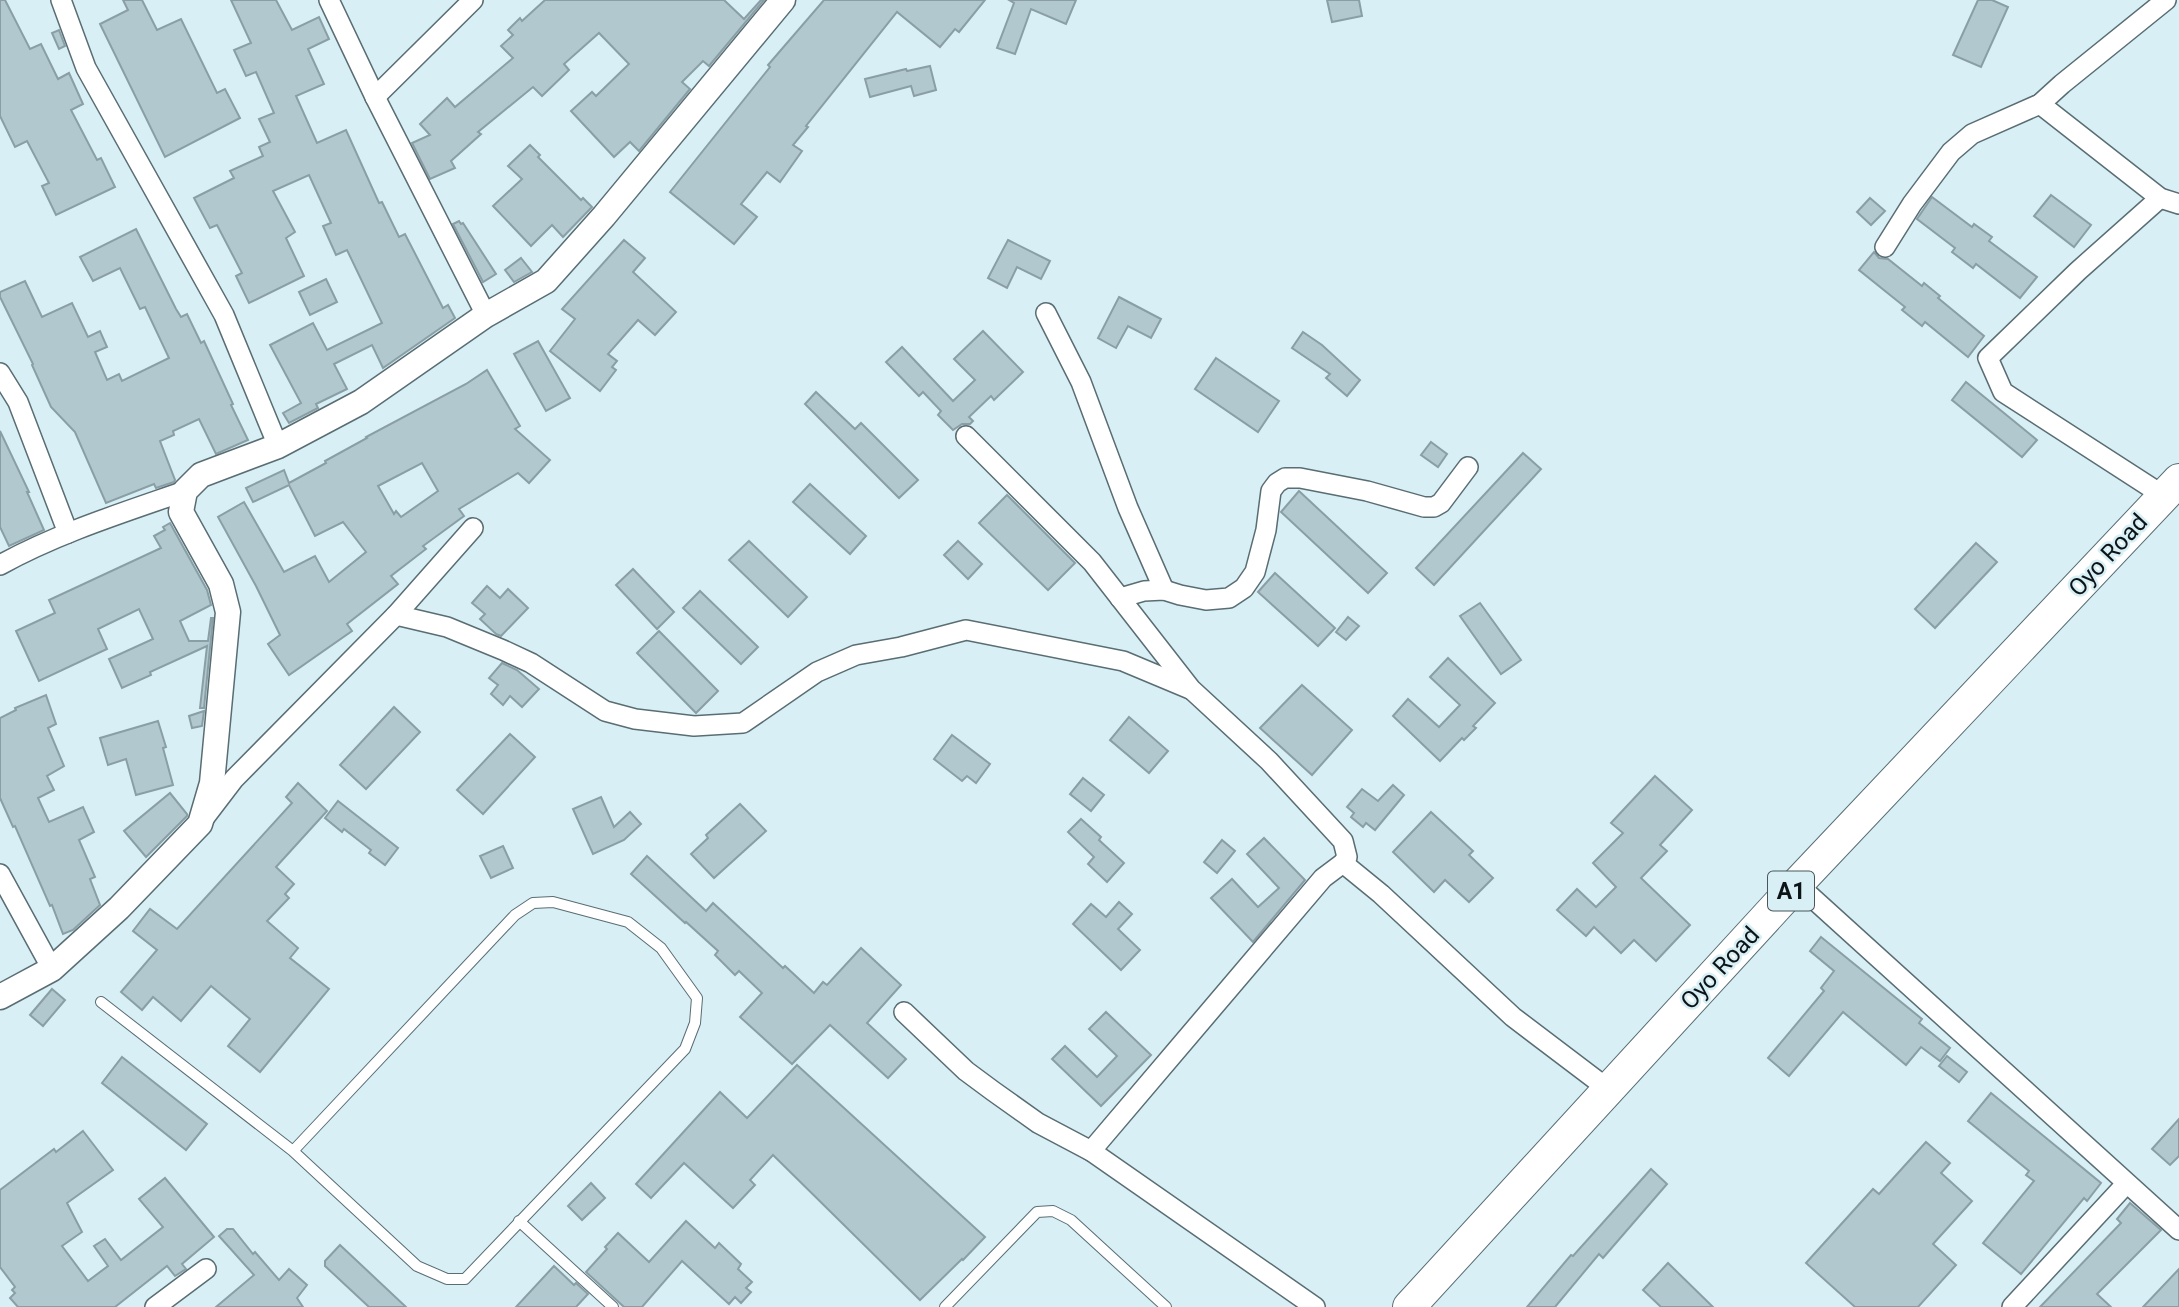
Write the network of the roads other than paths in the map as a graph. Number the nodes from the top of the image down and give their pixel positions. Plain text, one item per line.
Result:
1 (61, 0) edge
2 (329, 0) edge
3 (473, 0) edge
4 (783, 0) edge
5 (2166, 0) edge
6 (375, 97) junction
7 (2040, 104) junction
8 (2160, 198) junction
9 (2179, 204) edge
10 (1885, 247) dead end
11 (1046, 313) dead end
12 (486, 315) junction
13 (0, 373) edge
14 (965, 436) dead end
15 (278, 446) junction
16 (1468, 467) dead end
17 (2171, 488) edge
18 (185, 491) junction
19 (473, 528) dead end
20 (68, 533) junction
21 (0, 565) edge
22 (1164, 590) junction
23 (1121, 598) junction
24 (396, 615) junction
25 (1191, 690) junction
26 (200, 824) junction
27 (1343, 863) junction
28 (0, 874) edge
29 (1797, 884) junction
30 (52, 969) junction
31 (0, 997) edge
32 (102, 1002) dead end
33 (904, 1012) dead end
34 (1608, 1089) junction
35 (293, 1151) junction
36 (1091, 1151) junction
37 (2126, 1184) junction
38 (519, 1220) junction
39 (2179, 1230) edge
40 (206, 1269) dead end
41 (606, 1305) edge
42 (155, 1307) edge
43 (945, 1307) edge
44 (1166, 1307) edge
45 (1315, 1307) edge
46 (1409, 1307) edge
47 (2012, 1307) edge

1 - 15 street
2 - 6 street
3 - 6 street
4 - 12 street
5 - 7 street
6 - 12 street
7 - 8 street
7 - 10 street
8 - 9 street
8 - 17 street
11 - 22 street
12 - 15 street
13 - 20 street
14 - 23 street
15 - 18 street
16 - 22 street
17 - 29 highway, Oyo Road / A1
18 - 20 street
18 - 26 street
19 - 24 street
20 - 21 street
22 - 23 street
23 - 25 street
24 - 25 street
24 - 26 street
25 - 27 street
26 - 30 street
27 - 34 street
27 - 36 street
28 - 30 street
29 - 34 highway, Oyo Road / A1
29 - 37 street
30 - 31 street
32 - 35 lane
33 - 36 street
34 - 46 highway, Oyo Road / A1
35 - 38 lane
35 - 38 lane
36 - 45 street
37 - 39 street
37 - 47 street
38 - 41 lane
40 - 42 street
43 - 44 lane

